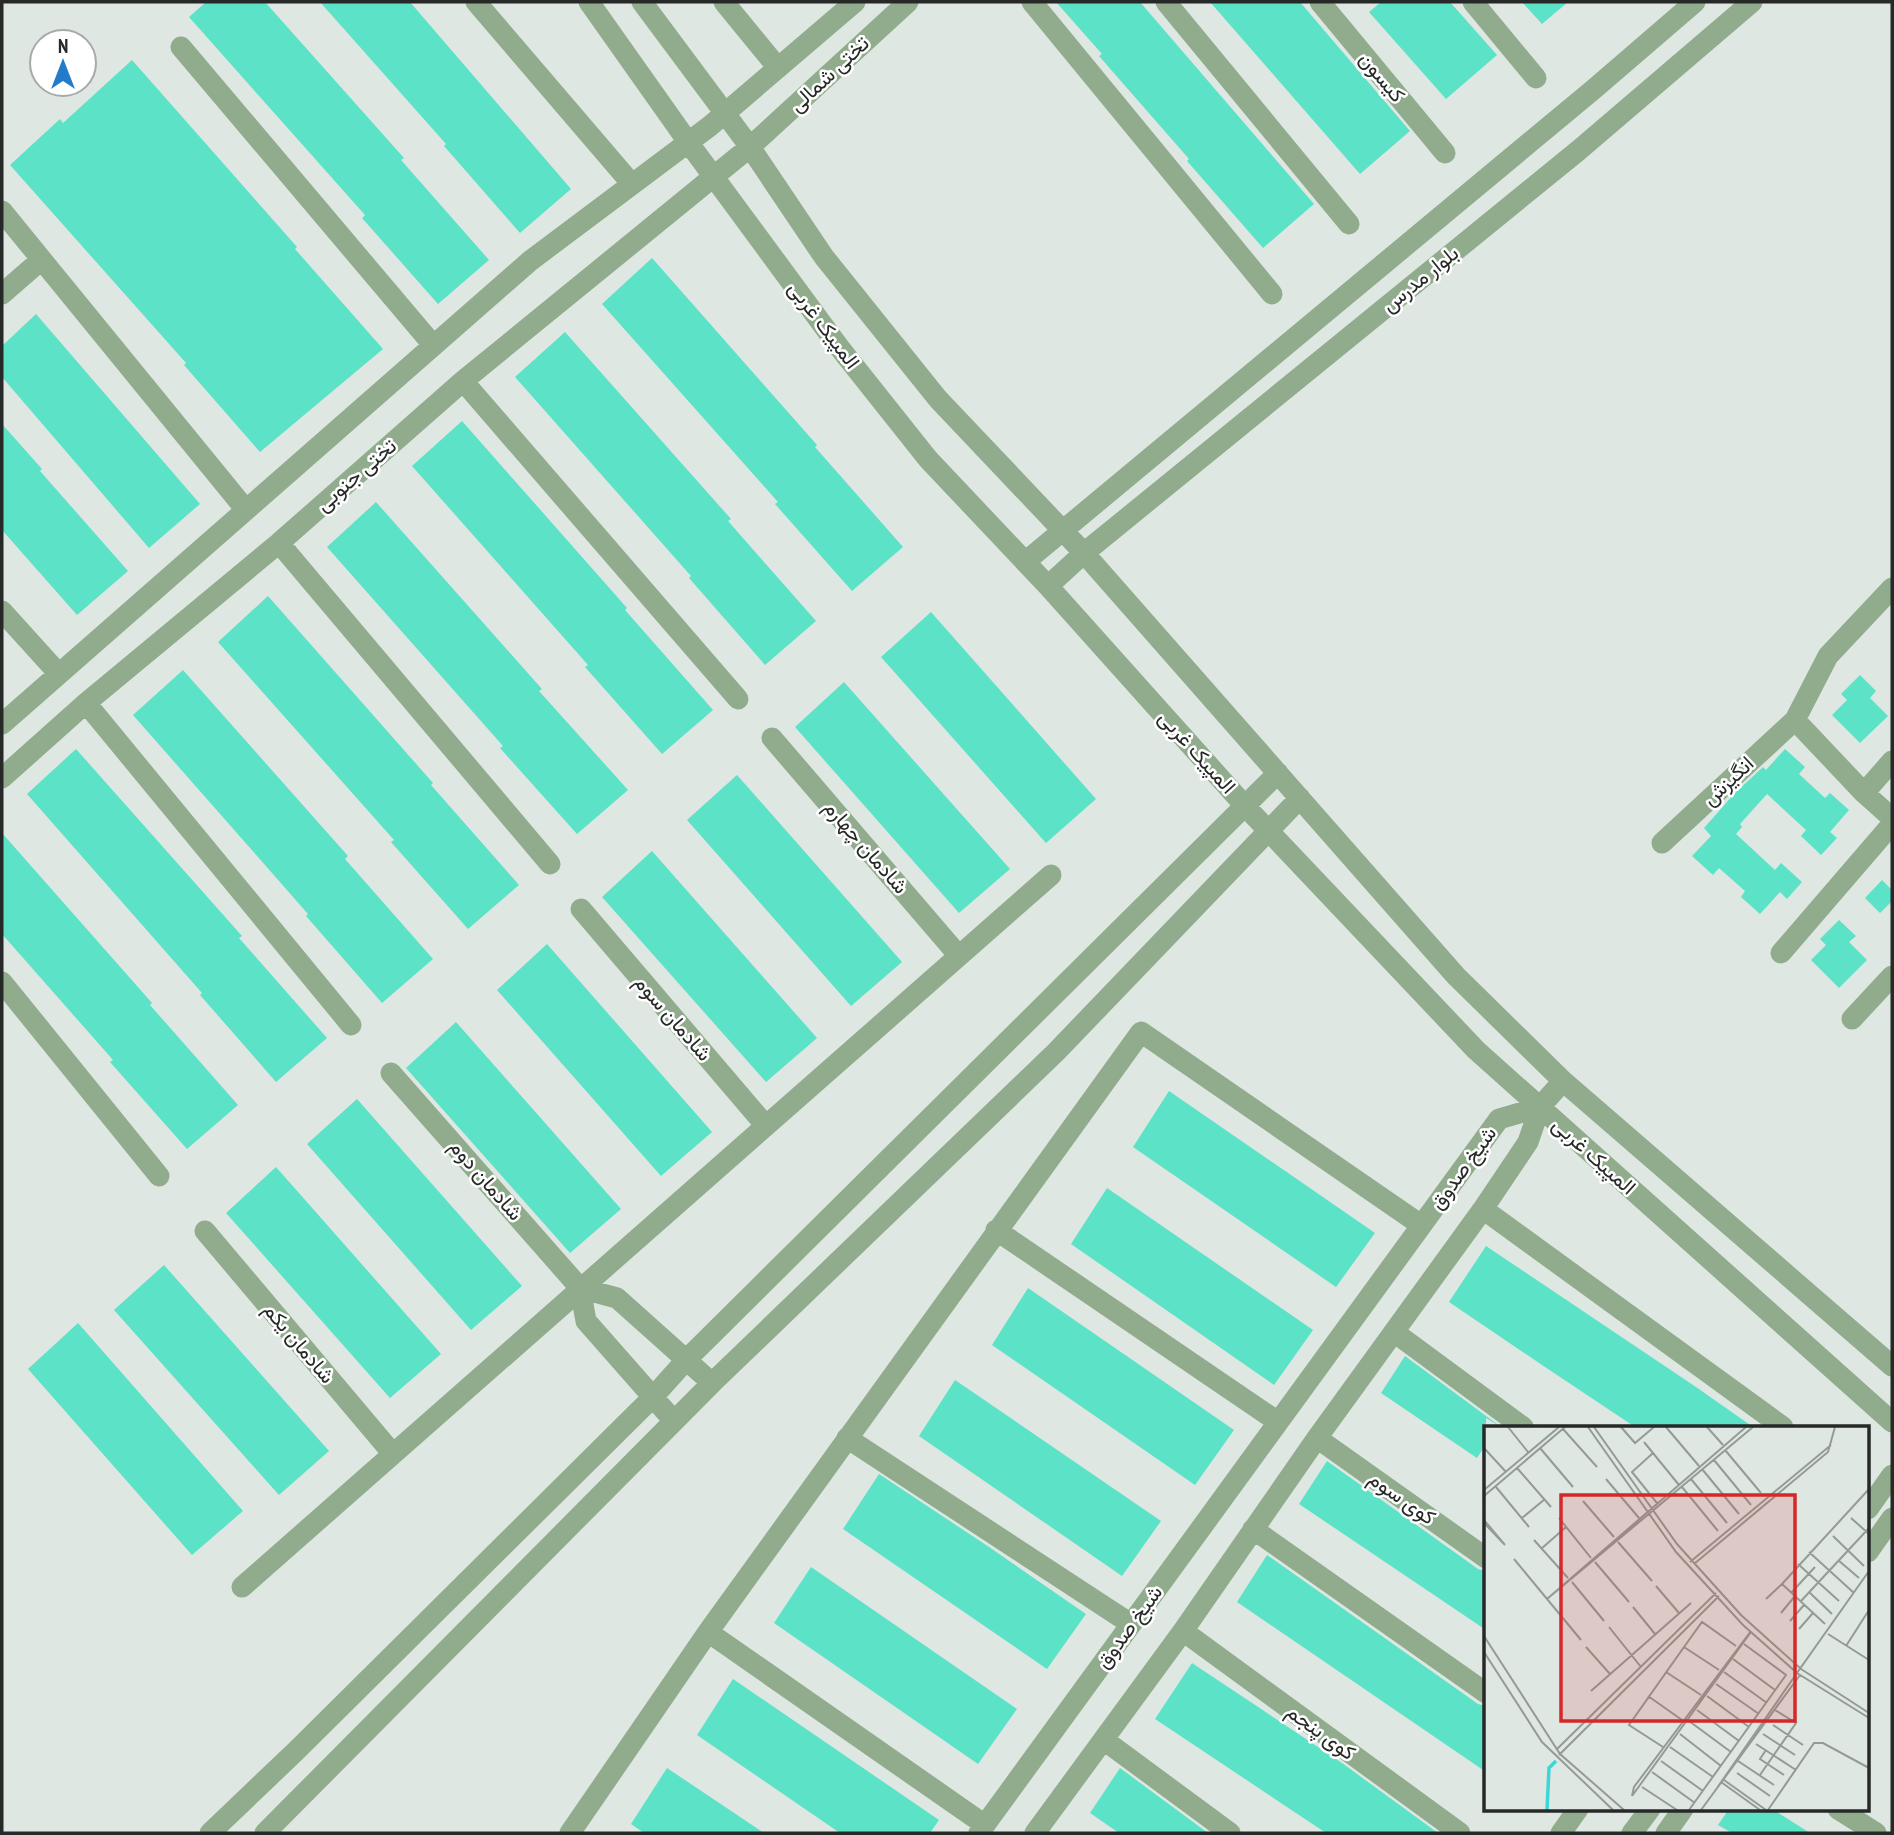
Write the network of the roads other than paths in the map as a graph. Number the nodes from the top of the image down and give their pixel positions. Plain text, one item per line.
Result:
1 (476, 2) edge
2 (589, 2) edge
3 (642, 2) edge
4 (724, 2) edge
5 (855, 2) edge
6 (908, 2) edge
7 (1031, 2) edge
8 (1166, 2) edge
9 (1320, 2) edge
10 (1474, 2) edge
11 (1695, 2) edge
12 (1752, 2) edge
13 (181, 47) dead end
14 (778, 68) junction
15 (1536, 78) dead end
16 (725, 113) junction
17 (688, 142) junction
18 (750, 147) junction
19 (1444, 153) dead end
20 (714, 177) junction
21 (631, 183) junction
22 (2, 211) edge
23 (1349, 224) dead end
24 (41, 260) junction
25 (2, 294) edge
26 (1272, 294) dead end
27 (433, 345) junction
28 (463, 381) junction
29 (246, 510) junction
30 (1062, 529) junction
31 (279, 542) junction
32 (1084, 552) junction
33 (1025, 562) junction
34 (1048, 586) junction
35 (1892, 588) edge
36 (2, 611) edge
37 (60, 674) junction
38 (738, 699) dead end
39 (86, 703) junction
40 (1795, 720) junction
41 (2, 724) edge
42 (772, 738) dead end
43 (1892, 761) edge
44 (1278, 773) junction
45 (2, 778) edge
46 (1864, 793) junction
47 (1300, 798) junction
48 (1245, 806) junction
49 (1892, 818) edge
50 (1892, 824) edge
51 (1269, 831) junction
52 (1662, 843) dead end
53 (550, 864) dead end
54 (1051, 875) dead end
55 (581, 909) dead end
56 (1781, 953) dead end
57 (959, 956) junction
58 (1892, 976) edge
59 (2, 982) edge
60 (1852, 1019) dead end
61 (351, 1025) dead end
62 (391, 1073) dead end
63 (1563, 1081) junction
64 (1540, 1107) junction
65 (766, 1126) junction
66 (159, 1176) dead end
67 (1483, 1209) junction
68 (1421, 1225) junction
69 (996, 1230) junction
70 (205, 1231) dead end
71 (580, 1288) junction
72 (1394, 1332) junction
73 (687, 1359) junction
74 (1892, 1366) edge
75 (712, 1383) junction
76 (653, 1397) junction
77 (674, 1421) junction
78 (1278, 1422) junction
79 (1892, 1422) edge
80 (1522, 1426) edge
81 (1782, 1426) edge
82 (847, 1438) junction
83 (1317, 1438) junction
84 (393, 1454) junction
85 (1892, 1475) edge
86 (1870, 1506) edge
87 (1892, 1518) edge
88 (1253, 1529) junction
89 (1870, 1549) edge
90 (1484, 1557) edge
91 (242, 1587) dead end
92 (1131, 1624) junction
93 (1183, 1631) junction
94 (708, 1632) junction
95 (1484, 1692) edge
96 (1104, 1740) junction
97 (1577, 1811) edge
98 (1648, 1811) edge
99 (1682, 1811) edge
100 (1841, 1811) edge
101 (982, 1829) edge
102 (210, 1833) edge
103 (265, 1833) edge
104 (570, 1833) edge
105 (1036, 1833) edge
106 (1230, 1833) edge
107 (1460, 1833) edge
108 (1561, 1833) edge
109 (1632, 1833) edge
110 (1666, 1833) edge
111 (1876, 1833) edge

1 - 21 street
2 - 17 street, المپیک غربی
3 - 16 street, المپیک غربی
4 - 14 street
5 - 14 street, تختی شمالی
6 - 18 street, تختی شمالی
7 - 26 street
8 - 23 street
9 - 19 street, کیسون
10 - 15 street
11 - 30 street, بلوار مدرس
12 - 32 street, بلوار مدرس
13 - 27 street
14 - 16 street, تختی شمالی
16 - 17 street, تختی شمالی
16 - 18 street, المپیک غربی
17 - 20 street, المپیک غربی
17 - 21 street
18 - 20 street, تختی شمالی
18 - 30 street, المپیک غربی
20 - 28 street, تختی جنوبی
20 - 33 street, المپیک غربی
21 - 27 street
22 - 24 street
24 - 25 street
24 - 29 street
27 - 29 street
28 - 31 street, تختی جنوبی
28 - 38 street
29 - 37 street
30 - 32 street, المپیک غربی
30 - 33 street, بلوار مدرس
31 - 39 street, تختی جنوبی
31 - 53 street
32 - 34 street, بلوار مدرس
32 - 44 street, المپیک غربی
33 - 34 street, المپیک غربی
34 - 48 street, المپیک غربی
35 - 40 street, انگیزش
36 - 37 street
37 - 41 street
39 - 45 street, تختی جنوبی
39 - 61 street
40 - 46 street
40 - 52 street, انگیزش
42 - 57 street, شادمان چهارم
43 - 46 street
44 - 47 street, المپیک غربی
44 - 48 street
46 - 49 street
47 - 51 street
47 - 63 street, المپیک غربی
48 - 51 street, المپیک غربی
48 - 73 street
50 - 56 street
51 - 64 street, المپیک غربی
51 - 75 street
54 - 57 street
55 - 65 street, شادمان سوم
57 - 65 street
58 - 60 street
59 - 66 street
62 - 71 street, شادمان دوم
63 - 64 street
63 - 74 street, المپیک غربی
64 - 67 street, شیخ صدوق
64 - 68 street, شیخ صدوق
64 - 79 street, المپیک غربی
65 - 71 street
67 - 72 street, شیخ صدوق
67 - 81 street
68 - 69 street
68 - 78 street, شیخ صدوق
69 - 78 street
69 - 82 street
70 - 84 street, شادمان یکم
71 - 73 street
71 - 76 street
71 - 84 street
72 - 80 street
72 - 83 street, شیخ صدوق
73 - 75 street
73 - 76 street
75 - 77 street
76 - 77 street
76 - 102 street
77 - 103 street
78 - 92 street, شیخ صدوق
82 - 92 street
82 - 94 street
83 - 88 street, شیخ صدوق
83 - 90 street, کوی سوم
84 - 91 street
85 - 86 street
87 - 89 street
88 - 93 street, شیخ صدوق
88 - 95 street
92 - 101 street, شیخ صدوق
93 - 96 street, شیخ صدوق
93 - 107 street, کوی پنجم
94 - 101 street
94 - 104 street
96 - 105 street, شیخ صدوق
96 - 106 street
97 - 108 street
98 - 109 street
99 - 110 street
100 - 111 street

